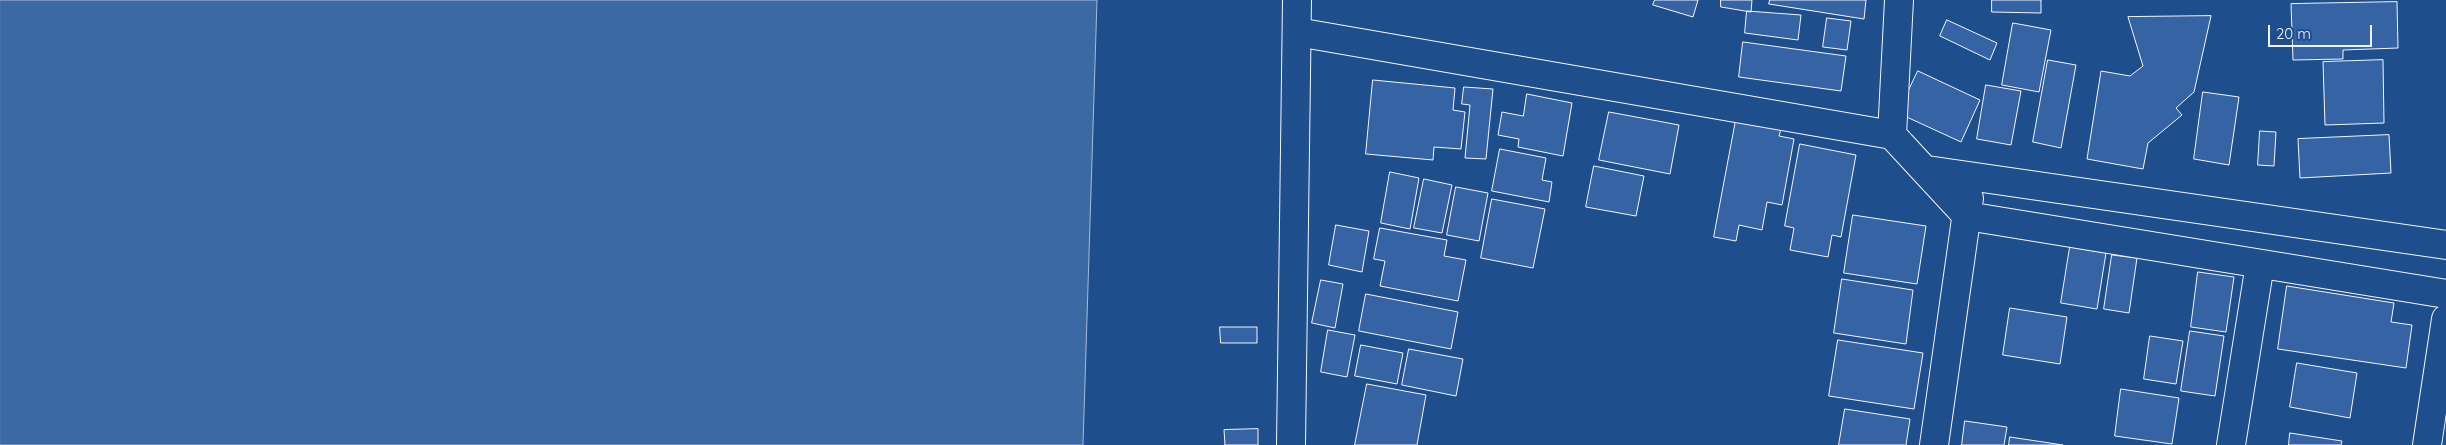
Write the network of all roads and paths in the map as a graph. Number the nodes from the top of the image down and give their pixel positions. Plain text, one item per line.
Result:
1 (1297, 0) edge
2 (1899, 0) edge
3 (1297, 32) junction
4 (1892, 135) junction
5 (1927, 170) junction
6 (1972, 177) junction
7 (1967, 216) junction
8 (2446, 245) edge
9 (2260, 264) junction
10 (2446, 294) edge
11 (2446, 319) edge
12 (1291, 445) edge
13 (1934, 445) edge
14 (2231, 445) edge
15 (2427, 445) edge

1 - 3 street
2 - 4 street
3 - 4 street
3 - 12 street
4 - 5 street
5 - 6 street
5 - 7 street
6 - 7 street
6 - 8 street
7 - 9 street
7 - 13 street
9 - 10 street
9 - 14 street
11 - 15 street

